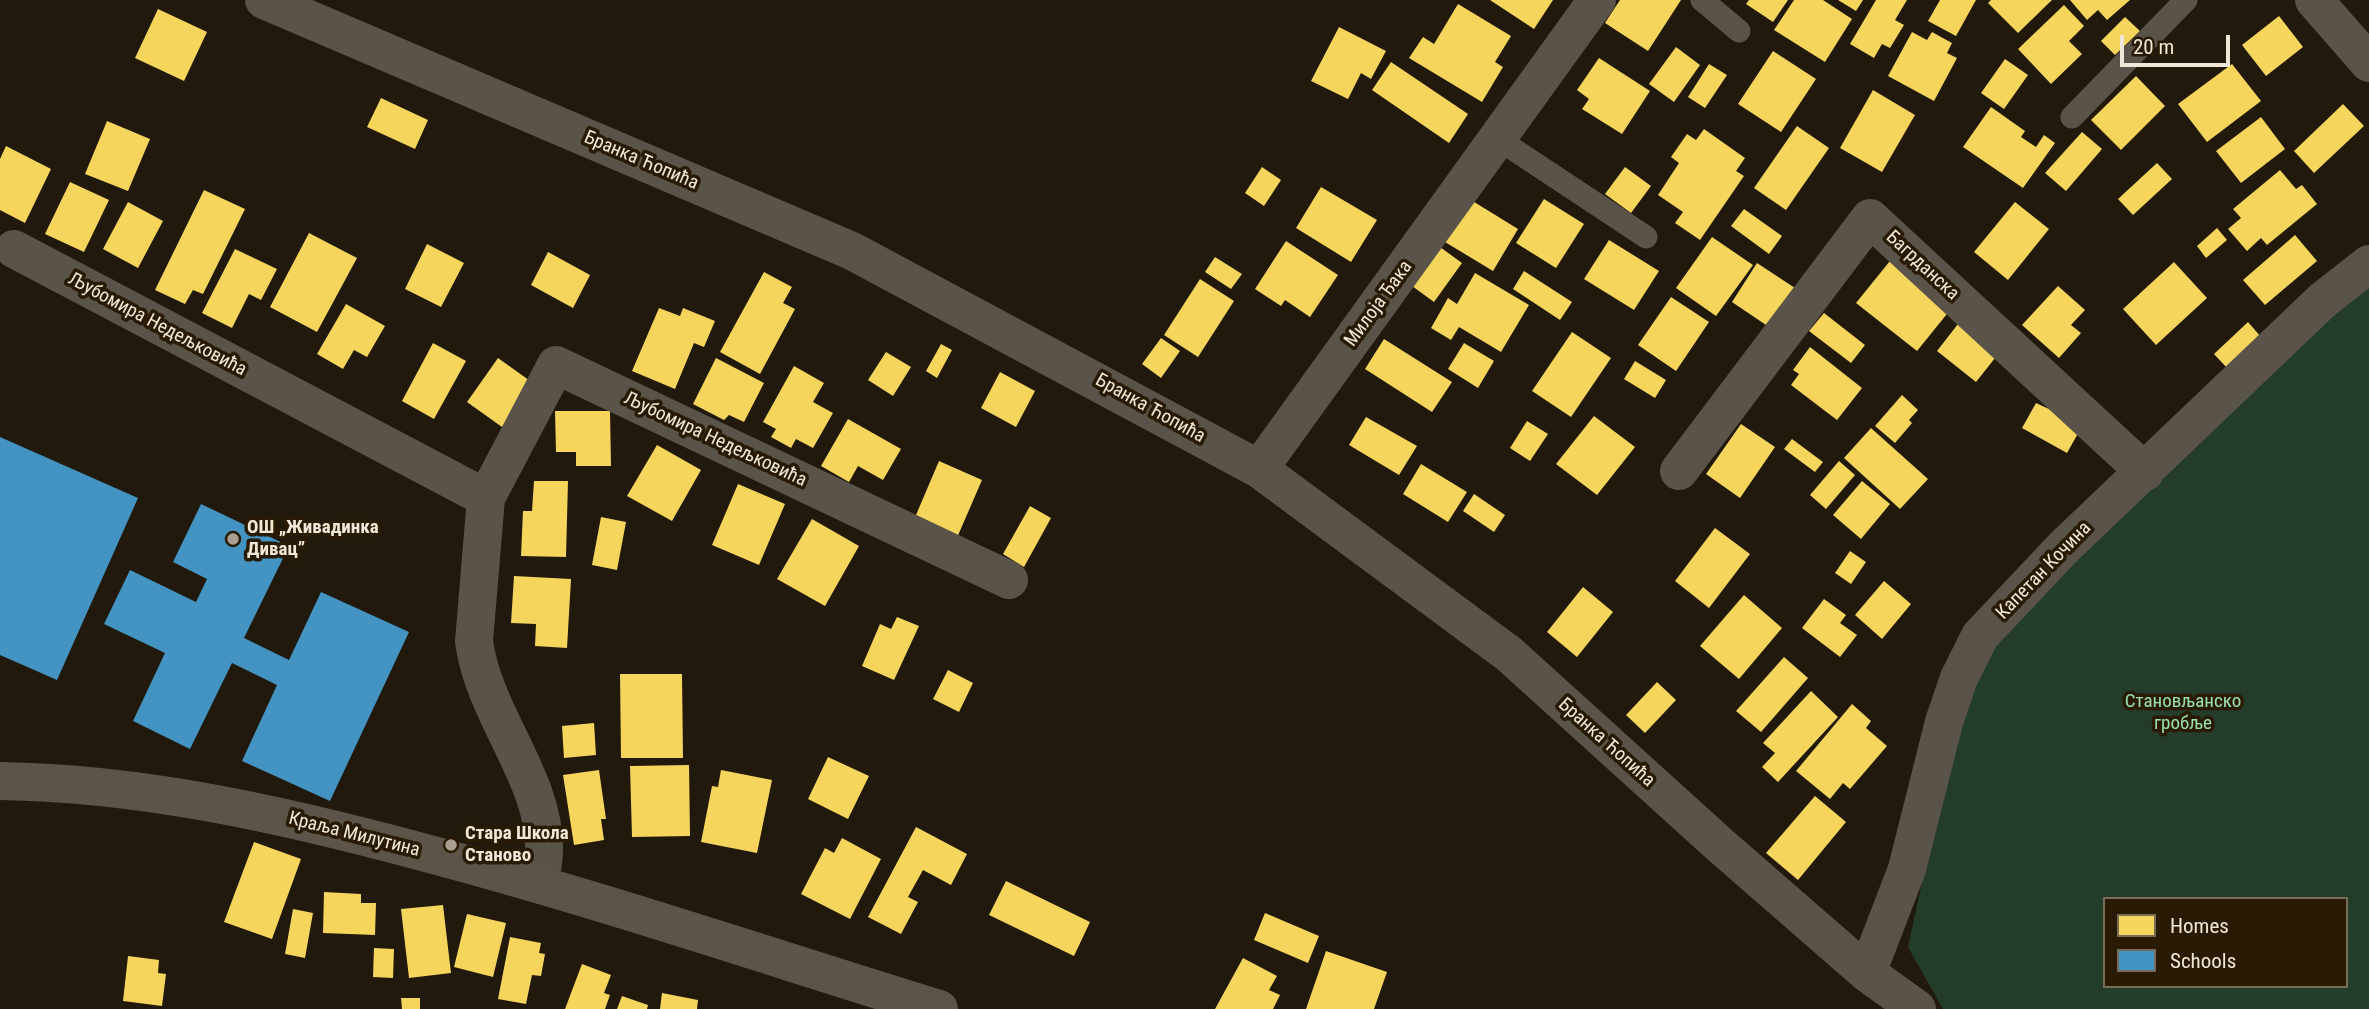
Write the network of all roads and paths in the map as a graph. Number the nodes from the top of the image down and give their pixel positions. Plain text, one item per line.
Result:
1 (264, 0) edge
2 (1597, 0) edge
3 (1702, 0) edge
4 (2186, 0) edge
5 (2314, 0) edge
6 (1739, 31) dead end
7 (2369, 63) edge
8 (2072, 117) dead end
9 (1498, 139) junction
10 (1646, 237) dead end
11 (13, 249) dead end
12 (2369, 264) edge
13 (1259, 469) junction
14 (1679, 471) dead end
15 (2145, 472) junction
16 (486, 498) junction
17 (1009, 580) dead end
18 (0, 781) edge
19 (540, 883) junction
20 (1867, 973) junction
21 (939, 1009) edge
22 (1917, 1009) edge

1 - 13 street, Бранка Ћопића
2 - 9 street, Милоја Ђака
3 - 6 lane
4 - 8 lane
5 - 7 street
9 - 10 lane
9 - 13 street, Милоја Ђака
11 - 16 street, Љубомира Недељковића
12 - 15 street, Капетан Кочина
13 - 20 street, Бранка Ћопића
14 - 15 street, Багрданска
15 - 20 street, Капетан Кочина
16 - 17 street, Љубомира Недељковића
16 - 19 street, Љубомира Недељковића
18 - 19 street, Краља Милутина
19 - 21 street, Краља Милутина
20 - 22 street, Бранка Ћопића

